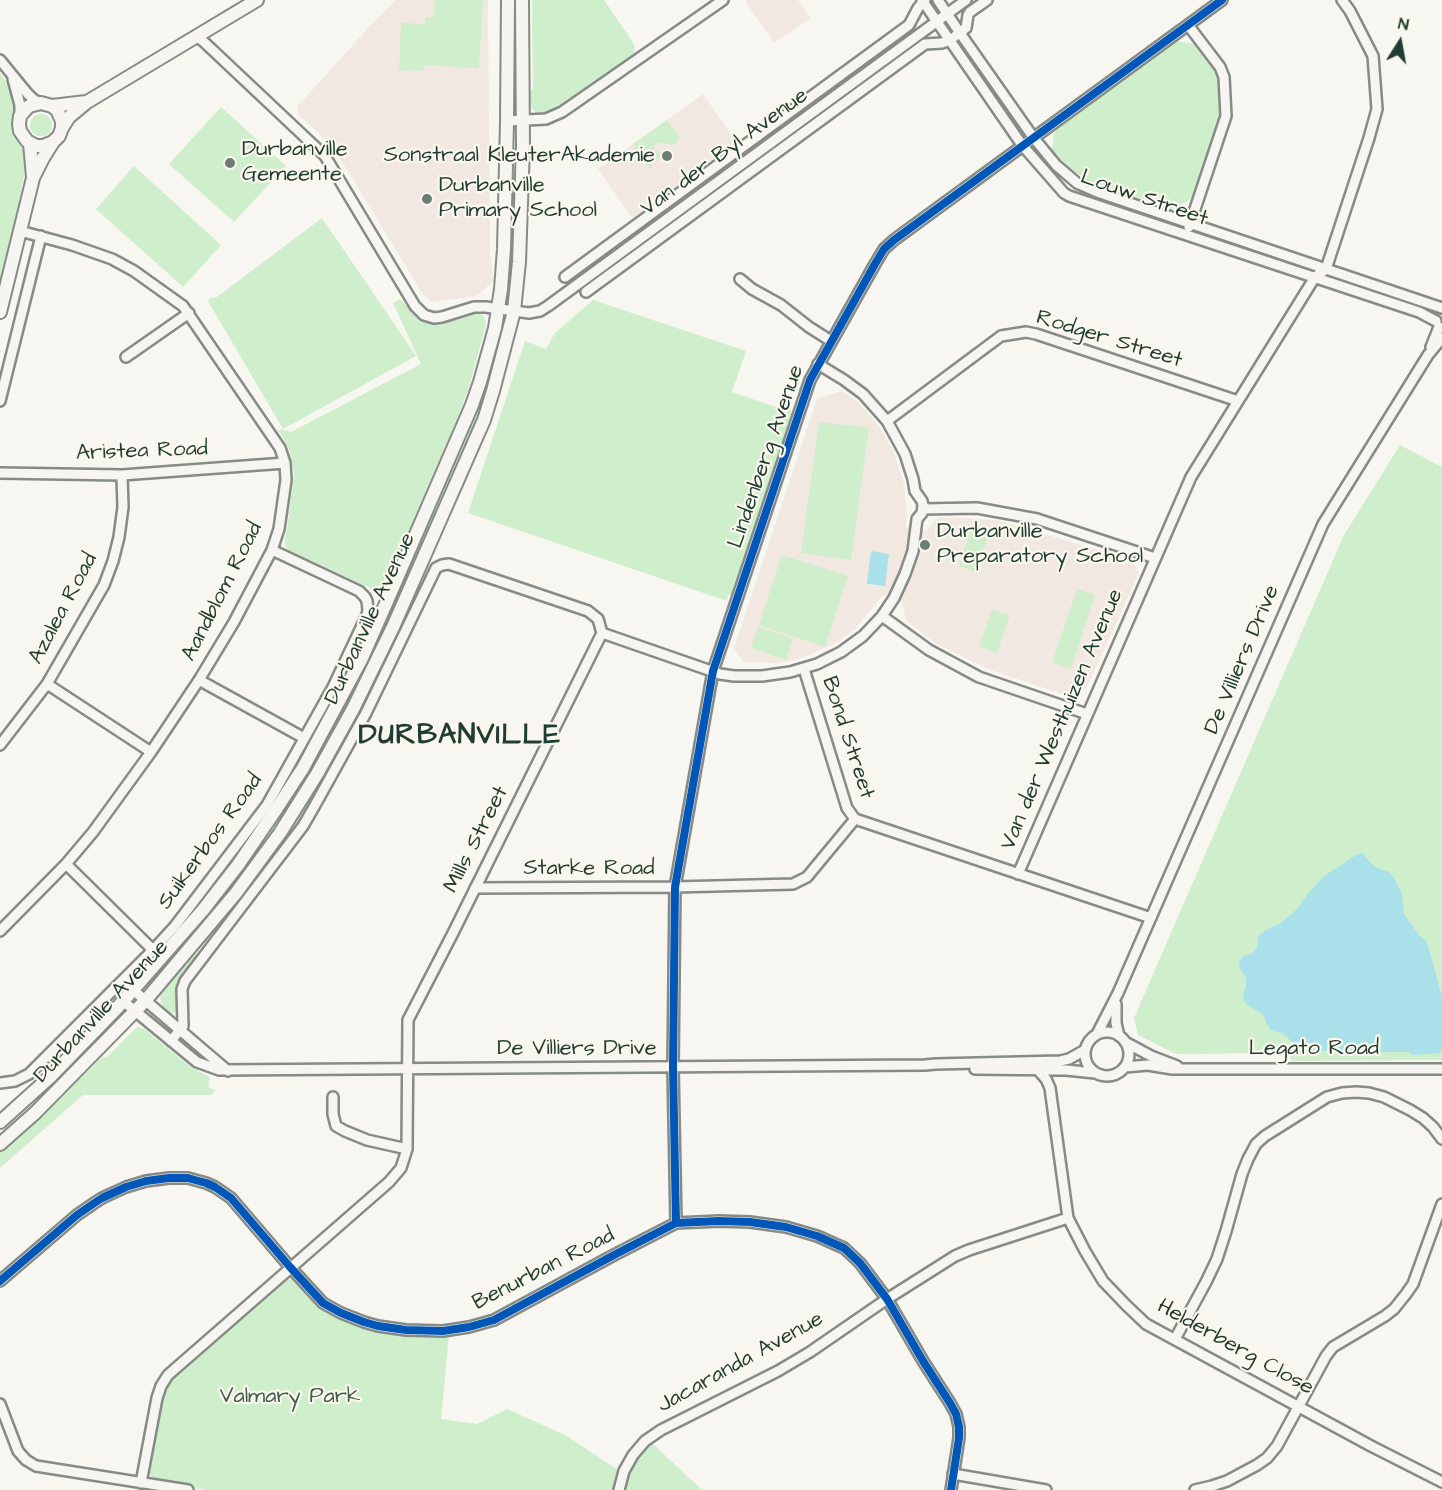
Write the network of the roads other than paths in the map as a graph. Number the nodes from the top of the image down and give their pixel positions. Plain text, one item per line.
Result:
1 (258, 0) edge
2 (508, 0) edge
3 (522, 0) edge
4 (723, 0) edge
5 (923, 0) edge
6 (938, 0) edge
7 (966, 0) edge
8 (987, 0) edge
9 (1222, 0) edge
10 (1342, 0) edge
11 (947, 14) junction
12 (937, 22) junction
13 (1188, 25) junction
14 (960, 33) junction
15 (196, 36) junction
16 (950, 40) junction
17 (0, 60) edge
18 (13, 77) junction
19 (87, 102) junction
20 (47, 104) junction
21 (20, 116) junction
22 (507, 121) junction
23 (523, 121) junction
24 (62, 128) junction
25 (1033, 137) junction
26 (53, 142) junction
27 (30, 143) junction
28 (1022, 145) junction
29 (33, 178) junction
30 (1190, 223) junction
31 (20, 231) junction
32 (1186, 235) junction
33 (41, 236) junction
34 (620, 236) junction
35 (630, 246) junction
36 (1326, 269) junction
37 (565, 276) dead end
38 (1315, 277) junction
39 (740, 279) dead end
40 (586, 292) dead end
41 (498, 309) junction
42 (1442, 309) edge
43 (514, 311) junction
44 (0, 312) edge
45 (189, 313) junction
46 (1439, 326) edge
47 (1442, 338) edge
48 (831, 341) junction
49 (1428, 355) junction
50 (126, 357) dead end
51 (818, 364) junction
52 (0, 401) edge
53 (1238, 401) junction
54 (887, 420) junction
55 (285, 463) junction
56 (0, 473) edge
57 (122, 475) junction
58 (923, 509) junction
59 (272, 550) junction
60 (1155, 558) junction
61 (882, 616) junction
62 (602, 633) junction
63 (804, 669) junction
64 (713, 671) junction
65 (199, 680) junction
66 (47, 684) junction
67 (1087, 714) junction
68 (304, 738) junction
69 (0, 745) edge
70 (151, 752) junction
71 (855, 819) junction
72 (66, 864) junction
73 (1018, 874) junction
74 (675, 886) junction
75 (475, 888) junction
76 (1151, 918) junction
77 (0, 931) edge
78 (153, 950) junction
79 (132, 989) junction
80 (1118, 993) junction
81 (123, 1000) junction
82 (146, 1001) junction
83 (136, 1011) junction
84 (180, 1030) junction
85 (1097, 1034) junction
86 (1122, 1039) junction
87 (171, 1041) junction
88 (1085, 1050) junction
89 (925, 1065) junction
90 (1125, 1067) junction
91 (673, 1068) junction
92 (1186, 1069) junction
93 (1442, 1069) edge
94 (407, 1070) junction
95 (1038, 1070) junction
96 (1066, 1070) junction
97 (228, 1071) junction
98 (1095, 1073) junction
99 (0, 1083) edge
100 (1050, 1088) junction
101 (333, 1096) dead end
102 (0, 1122) edge
103 (1442, 1139) edge
104 (0, 1144) edge
105 (407, 1149) junction
106 (1442, 1204) edge
107 (1068, 1218) junction
108 (676, 1223) junction
109 (290, 1267) junction
110 (0, 1281) edge
111 (887, 1299) junction
112 (1174, 1340) junction
113 (0, 1404) edge
114 (1300, 1406) junction
115 (953, 1474) junction
116 (1440, 1481) edge
117 (141, 1483) junction
118 (188, 1490) edge
119 (619, 1490) edge
120 (951, 1490) edge
121 (1046, 1490) edge
122 (1195, 1490) edge
123 (1434, 1490) edge

1 - 15 main road
2 - 22 main road, Durbanville Avenue
3 - 23 main road, Durbanville Avenue
4 - 23 street
5 - 12 street, Louw Street
5 - 34 street
6 - 11 street, Louw Street
7 - 11 street, Van der Byl Avenue
8 - 14 street, Van der Byl Avenue
9 - 13 street, Lindenberg Avenue
10 - 36 street
11 - 12 street, Van der Byl Avenue
11 - 14 street, Louw Street
12 - 16 street, Louw Street
12 - 35 street, Van der Byl Avenue
13 - 25 street, Lindenberg Avenue
13 - 30 street
14 - 16 street, Van der Byl Avenue
14 - 25 street, Louw Street
15 - 19 main road
15 - 41 street, Van der Byl Avenue
16 - 28 street, Louw Street
16 - 40 street, Van der Byl Avenue
17 - 18 street
18 - 20 street
18 - 21 street
19 - 20 main road
19 - 24 main road
20 - 21 main road
20 - 24 main road
21 - 27 main road
22 - 23 street
22 - 41 main road, Durbanville Avenue
23 - 43 main road, Durbanville Avenue
24 - 26 main road
25 - 28 street, Lindenberg Avenue
25 - 30 street, Louw Street
26 - 27 main road
26 - 29 main road
27 - 29 main road
28 - 32 street, Louw Street
28 - 48 street, Lindenberg Avenue
29 - 31 main road
30 - 32 street
30 - 36 street, Louw Street
31 - 33 street, Aandblom Road
31 - 44 main road
32 - 38 street, Louw Street
33 - 45 street, Aandblom Road
33 - 52 street
34 - 35 street
34 - 37 street
35 - 43 street, Van der Byl Avenue
36 - 38 street, Van der Westhuizen Avenue
36 - 42 street, Louw Street
38 - 46 street, Louw Street
38 - 53 street, Van der Westhuizen Avenue
39 - 48 street
41 - 43 street, Van der Byl Avenue
41 - 79 main road, Durbanville Avenue
42 - 46 street, De Villiers Drive
43 - 82 main road, Durbanville Avenue
45 - 50 street
45 - 55 street, Aandblom Road
46 - 49 street, De Villiers Drive
47 - 49 street, De Villiers Drive
48 - 51 street, Lindenberg Avenue
49 - 76 street, De Villiers Drive
51 - 54 street
51 - 64 street, Lindenberg Avenue
53 - 54 street, Rodger Street
53 - 60 street, Van der Westhuizen Avenue
54 - 58 street
55 - 57 street, Aristea Road
55 - 59 street, Aandblom Road
56 - 57 street, Aristea Road
57 - 66 street, Azalea Road
58 - 60 street
58 - 61 street
59 - 65 street, Aandblom Road
59 - 68 street, Suikerbos Road
60 - 67 street, Van der Westhuizen Avenue
61 - 63 street
61 - 67 street
62 - 64 street
62 - 75 street, Mills Street
62 - 84 street
63 - 64 street
63 - 71 street, Bond Street
64 - 74 street, Lindenberg Avenue
65 - 68 street
65 - 70 street, Aandblom Road
66 - 69 street, Azalea Road
66 - 70 street
67 - 73 street, Van der Westhuizen Avenue
68 - 78 street, Suikerbos Road
70 - 72 street, Aandblom Road
71 - 73 street
71 - 74 street, Starke Road
72 - 77 street, Aandblom Road
72 - 78 street
73 - 76 street
74 - 75 street, Starke Road
74 - 91 street, Lindenberg Avenue
75 - 94 street, Mills Street
76 - 80 street, De Villiers Drive
78 - 99 street, Suikerbos Road
79 - 81 main road, Durbanville Avenue
79 - 82 street
80 - 85 street, De Villiers Drive
80 - 86 street, De Villiers Drive
81 - 83 street, De Villiers Drive
81 - 102 main road, Durbanville Avenue
82 - 83 main road, Durbanville Avenue
82 - 84 street
83 - 87 street, De Villiers Drive
83 - 104 main road, Durbanville Avenue
84 - 87 street
84 - 97 street
85 - 86 street
85 - 88 street
86 - 90 street
86 - 92 street, Legato Road
87 - 97 street, De Villiers Drive
88 - 89 street, De Villiers Drive
88 - 98 street
89 - 91 street, De Villiers Drive
89 - 95 street, De Villiers Drive
90 - 92 street, Legato Road
90 - 98 street
91 - 94 street, De Villiers Drive
91 - 108 street
92 - 93 street, Legato Road
94 - 97 street, De Villiers Drive
94 - 105 street, Mills Street
95 - 96 street, De Villiers Drive
95 - 100 street, Helderberg Close
96 - 98 street, De Villiers Drive
96 - 100 street
100 - 107 street, Helderberg Close
101 - 105 street
103 - 112 street
105 - 109 street
106 - 114 street
107 - 111 street, Jacaranda Avenue
107 - 112 street, Helderberg Close
108 - 109 street, Benurban Road
108 - 111 street
109 - 110 street, Benurban Road
109 - 117 street
111 - 115 street
111 - 119 street, Jacaranda Avenue
112 - 114 street, Helderberg Close
113 - 117 street
114 - 116 street, Helderberg Close
114 - 122 street
115 - 120 street
115 - 121 street
116 - 123 street
117 - 118 street

